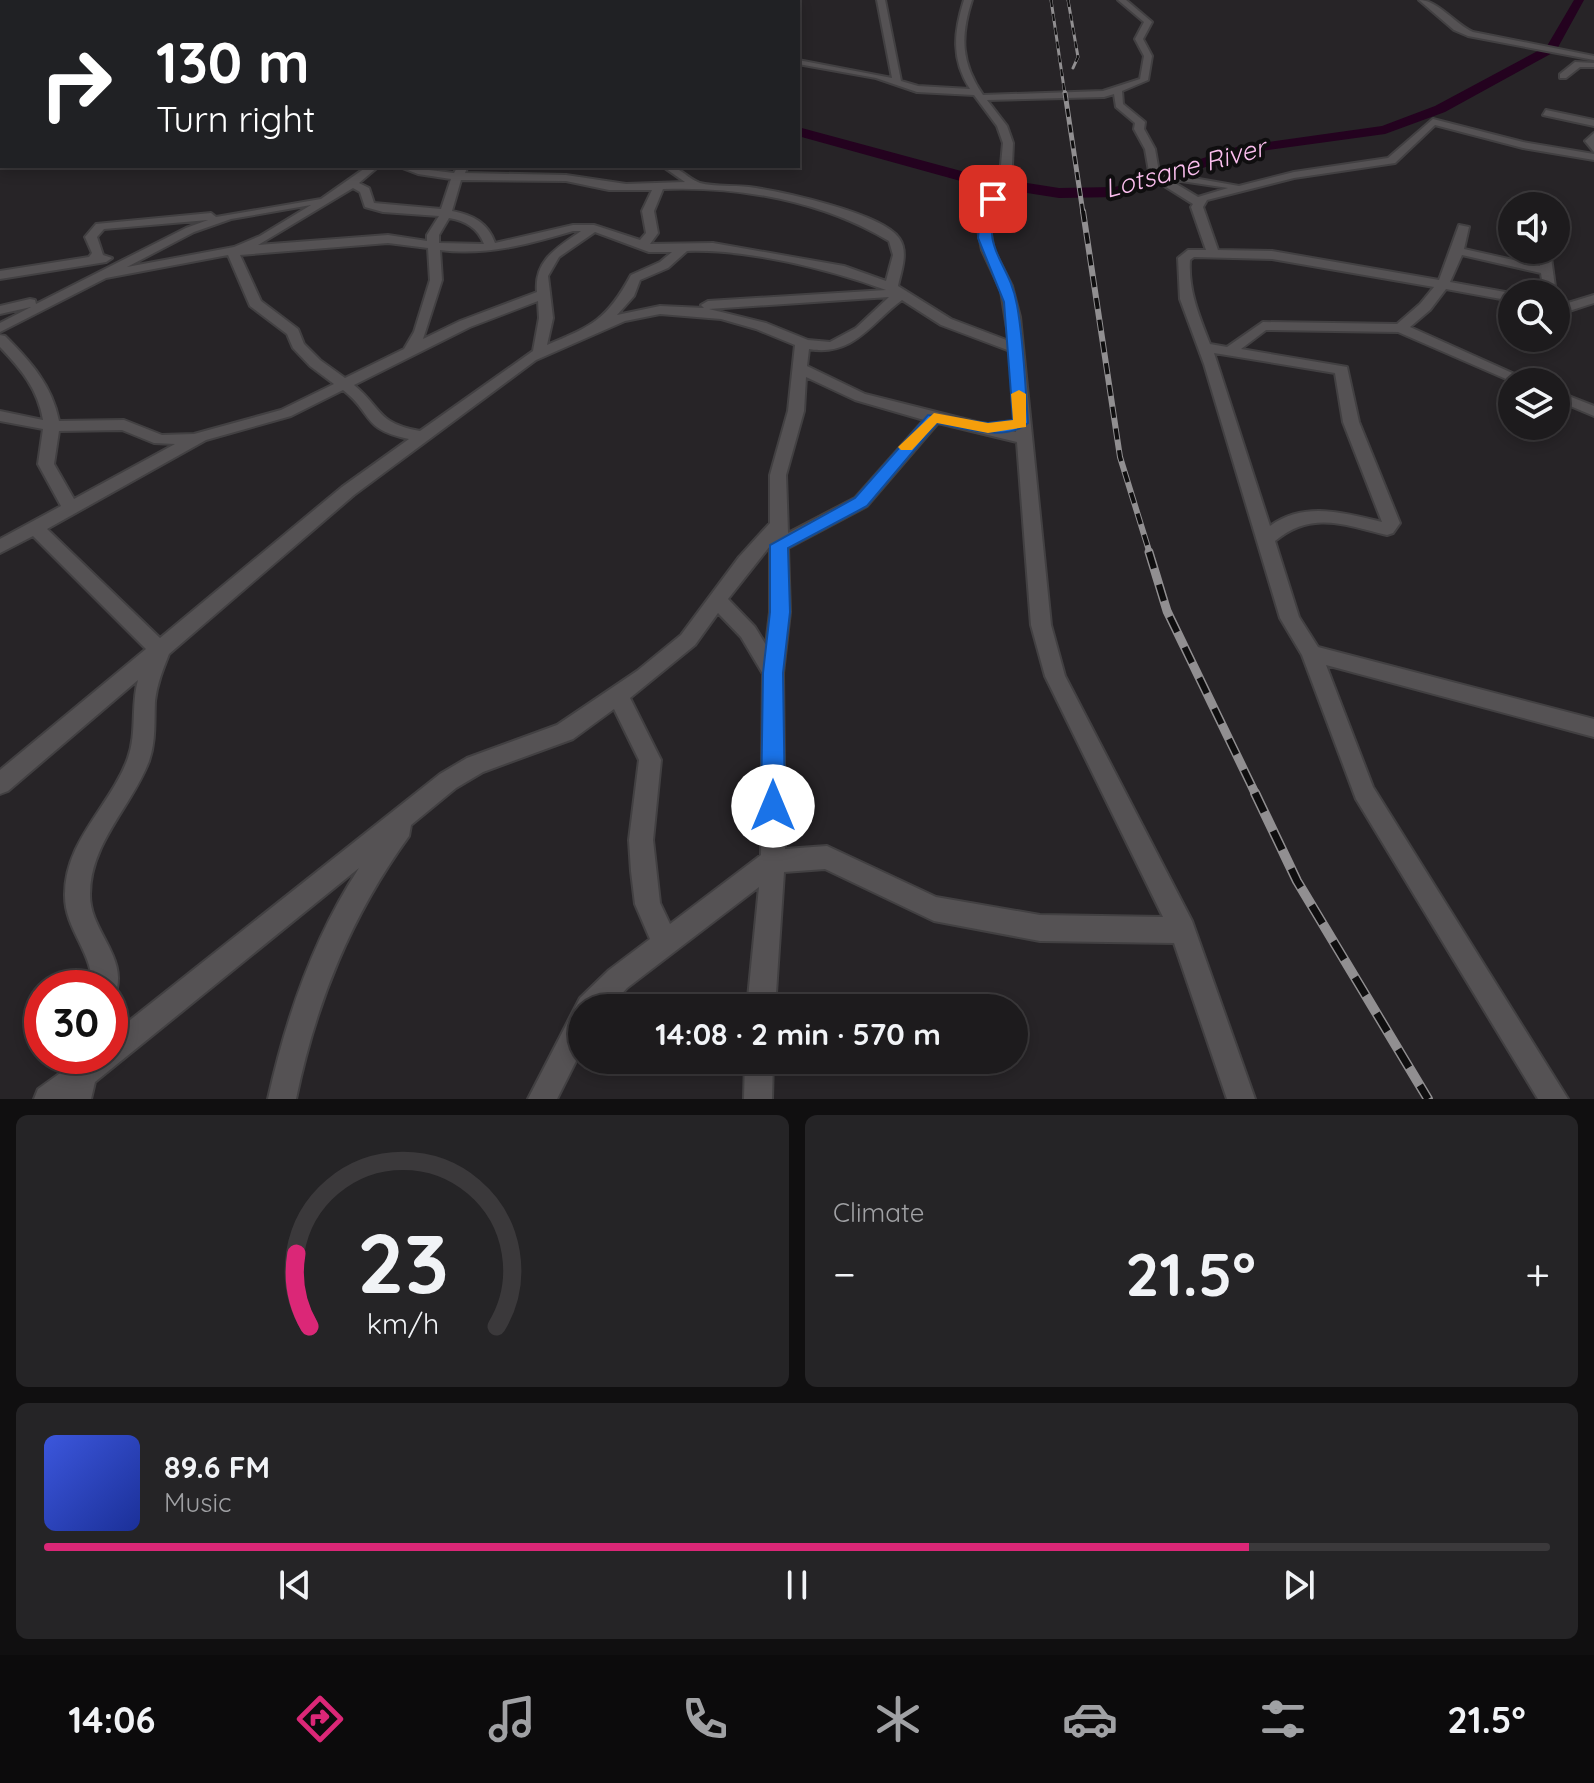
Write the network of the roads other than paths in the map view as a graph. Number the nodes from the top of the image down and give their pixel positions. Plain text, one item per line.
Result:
1 (881, 0) edge
2 (968, 0) edge
3 (1122, 0) edge
4 (1423, 0) edge
5 (1594, 58) edge
6 (800, 62) edge
7 (1594, 65) edge
8 (1563, 76) dead end
9 (897, 82) junction
10 (1118, 92) junction
11 (978, 95) junction
12 (1546, 113) dead end
13 (1594, 123) edge
14 (1594, 136) edge
15 (1593, 155) edge
16 (372, 168) edge
17 (408, 168) edge
18 (670, 168) edge
19 (462, 170) edge
20 (1154, 175) junction
21 (352, 184) junction
22 (698, 186) junction
23 (659, 187) junction
24 (1249, 188) junction
25 (326, 200) junction
26 (1198, 202) junction
27 (446, 214) junction
28 (229, 216) junction
29 (1463, 227) dead end
30 (594, 228) junction
31 (642, 246) junction
32 (436, 247) junction
33 (491, 247) junction
34 (237, 250) junction
35 (682, 250) junction
36 (1212, 251) junction
37 (1458, 251) junction
38 (149, 253) junction
39 (94, 259) junction
40 (1546, 264) edge
41 (1547, 271) junction
42 (0, 275) edge
43 (107, 275) junction
44 (1548, 280) edge
45 (1445, 285) junction
46 (898, 290) junction
47 (544, 294) junction
48 (1498, 294) edge
49 (52, 298) junction
50 (1594, 299) edge
51 (1570, 307) edge
52 (677, 308) junction
53 (0, 310) edge
54 (0, 328) edge
55 (1400, 328) junction
56 (595, 330) junction
57 (0, 339) edge
58 (802, 344) junction
59 (1204, 347) junction
60 (1016, 349) junction
61 (1231, 350) junction
62 (410, 351) junction
63 (540, 351) junction
64 (798, 367) junction
65 (1498, 370) edge
66 (345, 384) junction
67 (1570, 401) edge
68 (1594, 411) edge
69 (0, 416) edge
70 (934, 418) junction
71 (51, 426) junction
72 (1021, 431) junction
73 (421, 436) junction
74 (200, 437) junction
75 (71, 509) junction
76 (780, 523) junction
77 (36, 529) junction
78 (1265, 539) junction
79 (4, 541) edge
80 (779, 545) junction
81 (719, 601) junction
82 (160, 649) junction
83 (1311, 653) junction
84 (773, 673) junction
85 (618, 695) junction
86 (1594, 728) edge
87 (0, 784) edge
88 (417, 806) junction
89 (773, 861) junction
90 (1183, 930) junction
91 (665, 943) junction
92 (105, 970) edge
93 (604, 994) edge
94 (762, 994) edge
95 (128, 1039) edge
96 (568, 1048) edge
97 (759, 1074) edge
98 (81, 1077) edge
99 (48, 1099) edge
100 (282, 1099) edge
101 (542, 1099) edge
102 (758, 1099) edge
103 (1241, 1099) edge
104 (1554, 1099) edge

1 - 9 street
2 - 11 street
3 - 10 street
4 - 5 street
6 - 9 street
7 - 8 street
9 - 11 street
10 - 11 street
10 - 20 street
11 - 60 street
12 - 13 street
14 - 15 street
15 - 24 street
16 - 21 street
17 - 19 street
18 - 22 street
19 - 23 street
19 - 27 street
20 - 24 street
20 - 26 street
21 - 25 street
21 - 27 street
22 - 23 street
22 - 46 street
23 - 31 street
24 - 26 street
25 - 28 street
25 - 34 street
26 - 36 street
27 - 32 street
27 - 33 street
28 - 38 street
28 - 39 street
29 - 37 street
30 - 31 street
30 - 33 street
30 - 47 street
31 - 35 street
32 - 33 street
32 - 34 street
32 - 62 street
34 - 43 street
34 - 66 street
35 - 46 street
35 - 56 street
36 - 45 street
36 - 59 street
37 - 41 street
37 - 45 street
38 - 39 street
38 - 43 street
39 - 42 street
40 - 41 street
41 - 44 street
43 - 49 street
45 - 48 street
45 - 55 street
46 - 52 street
46 - 58 street
46 - 60 street
47 - 62 street
47 - 63 street
49 - 53 street
49 - 54 street
50 - 51 street
52 - 56 street
52 - 58 street
55 - 61 street
55 - 65 street
56 - 63 street
57 - 71 street
58 - 64 street
59 - 61 street
59 - 78 street
60 - 72 street
61 - 78 street
62 - 66 street
63 - 73 street
64 - 70 street
64 - 76 street
66 - 73 street
66 - 74 street
67 - 68 street
69 - 71 street
70 - 72 street
70 - 80 street
71 - 74 street
71 - 75 street
72 - 90 street
73 - 82 street
74 - 75 street
75 - 77 street
76 - 80 street
76 - 81 street
77 - 79 street
77 - 82 street
78 - 83 street
80 - 84 street
81 - 84 street
81 - 85 street
82 - 87 street
82 - 92 street
83 - 86 street
83 - 104 street
84 - 89 street
85 - 88 street
85 - 91 street
88 - 95 street
88 - 100 street
89 - 90 street
89 - 91 street
89 - 94 street
90 - 103 street
91 - 93 street
96 - 101 street
97 - 102 street
98 - 99 street

